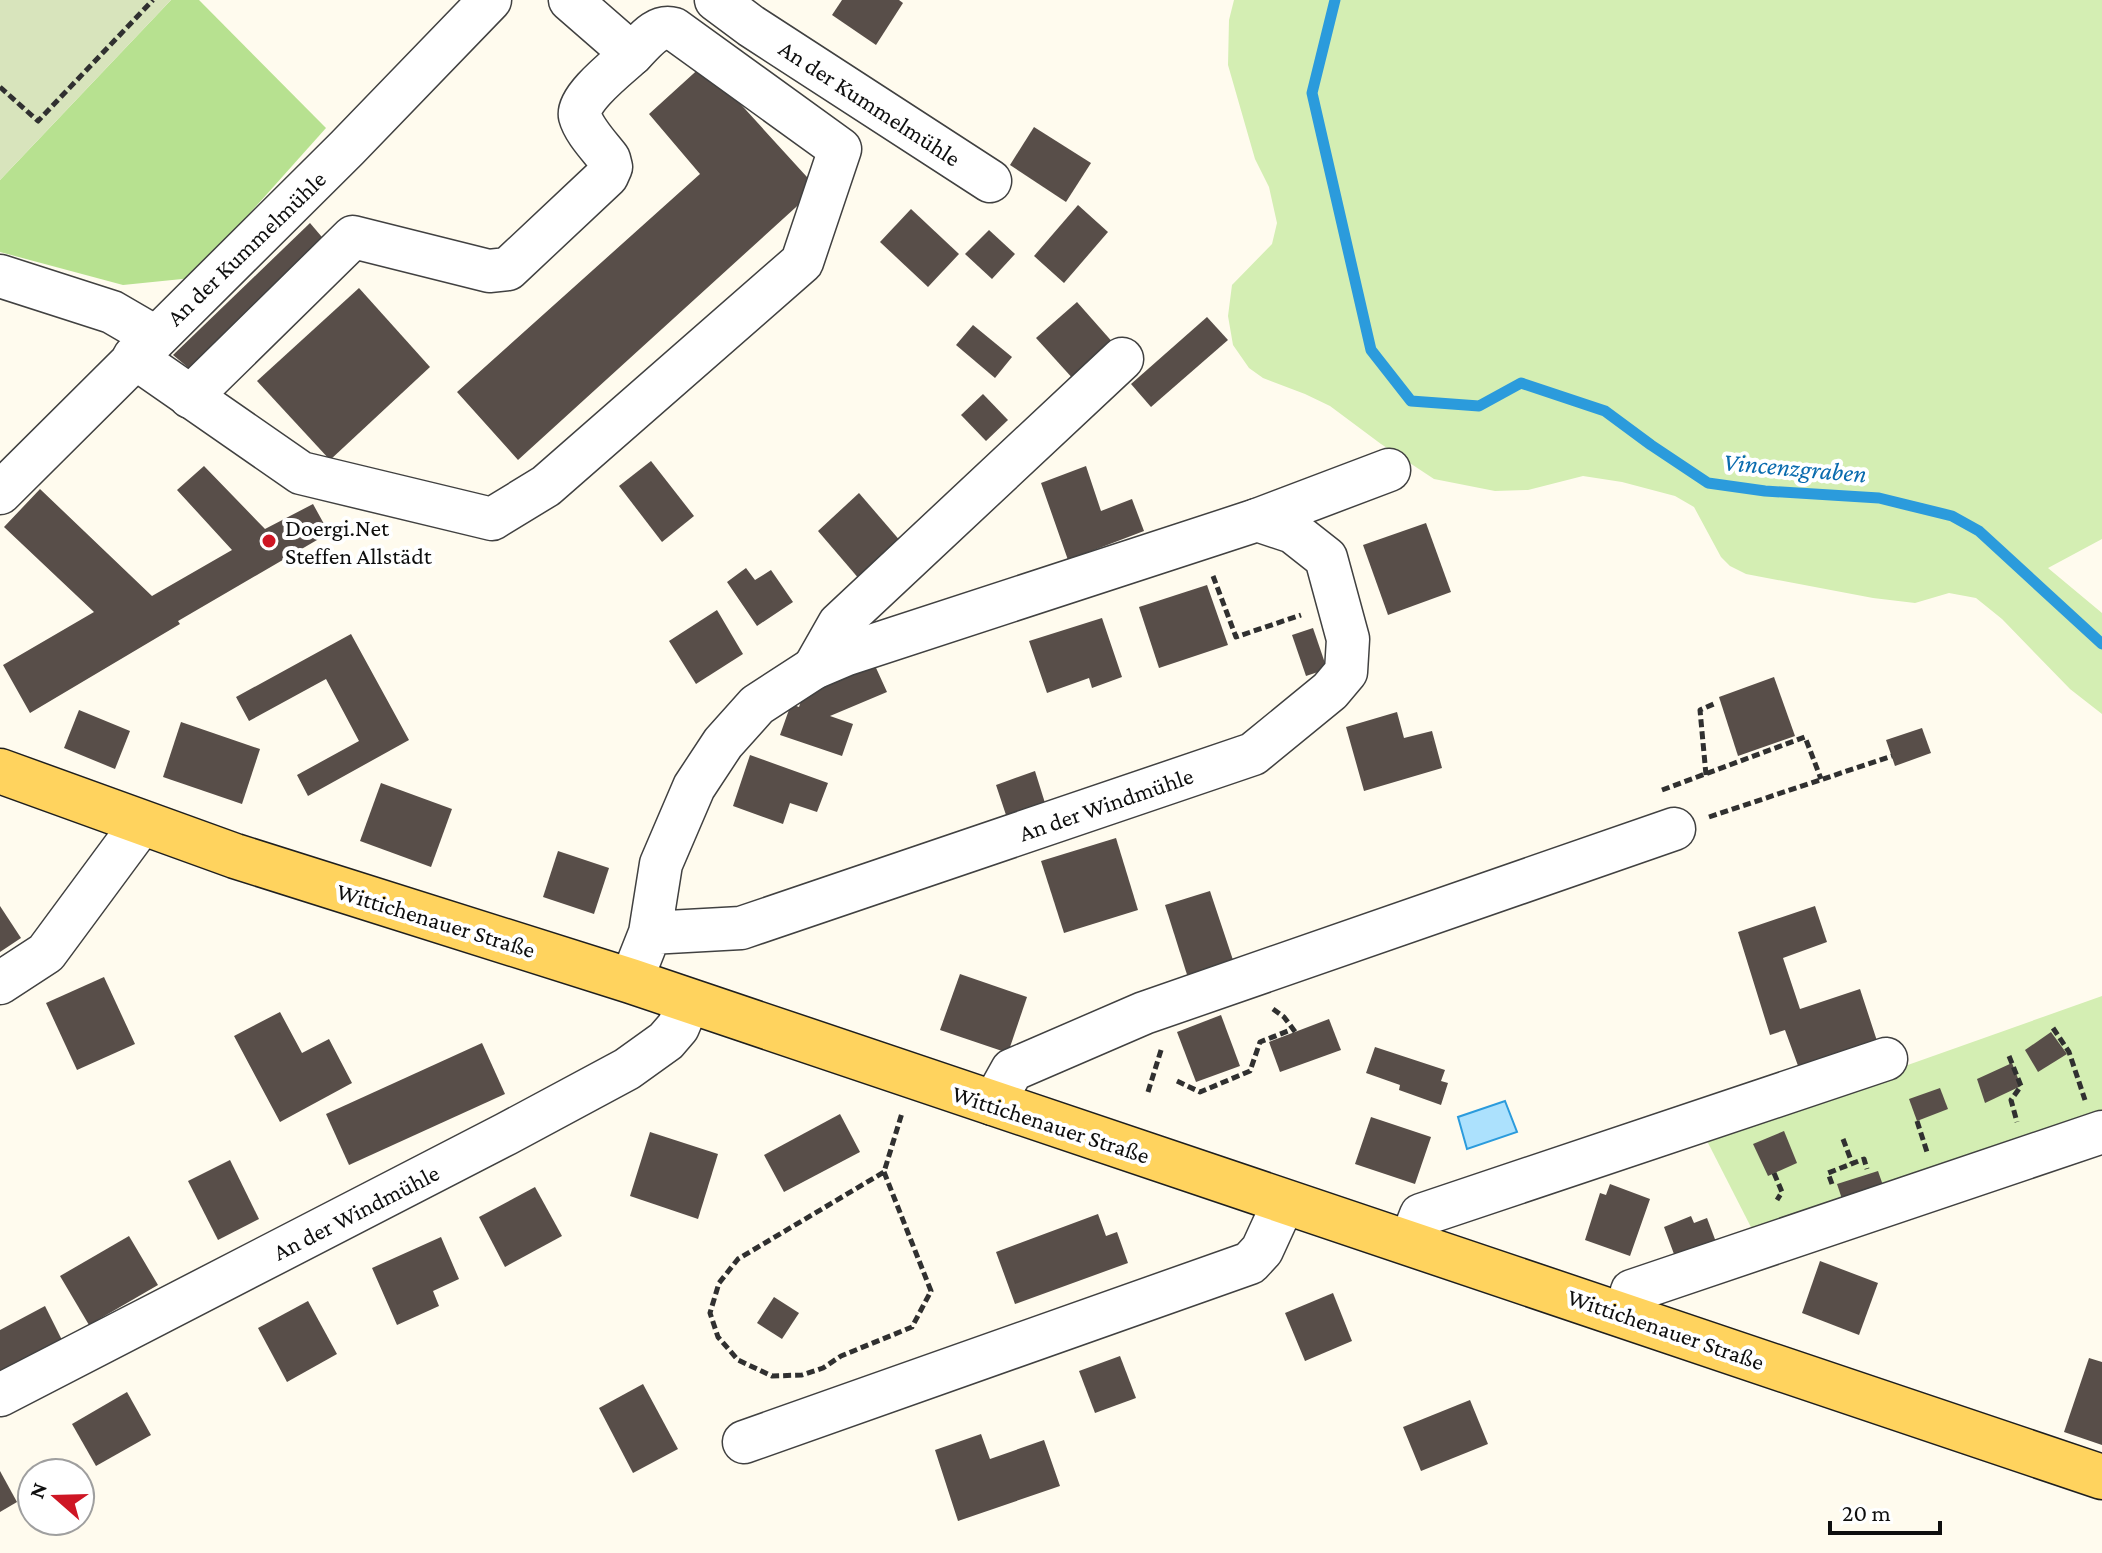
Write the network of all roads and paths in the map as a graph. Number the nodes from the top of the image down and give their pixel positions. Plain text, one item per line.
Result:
1 (153, 0) edge
2 (490, 0) edge
3 (570, 0) edge
4 (716, 0) edge
5 (763, 13) edge
6 (632, 54) junction
7 (0, 87) edge
8 (990, 181) dead end
9 (0, 276) edge
10 (145, 347) junction
11 (1122, 359) dead end
12 (190, 397) junction
13 (1389, 470) dead end
14 (0, 493) edge
15 (1257, 520) junction
16 (1200, 539) junction
17 (1339, 601) junction
18 (814, 668) junction
19 (1716, 703) dead end
20 (1892, 756) dead end
21 (0, 771) edge
22 (1706, 775) junction
23 (1821, 779) junction
24 (142, 823) junction
25 (1674, 829) junction
26 (650, 933) junction
27 (631, 981) junction
28 (0, 983) edge
29 (689, 1001) junction
30 (2053, 1028) dead end
31 (1293, 1029) dead end
32 (2009, 1056) dead end
33 (1886, 1059) dead end
34 (1177, 1081) dead end
35 (904, 1104) dead end
36 (993, 1104) junction
37 (2099, 1133) edge
38 (1843, 1139) dead end
39 (2028, 1157) junction
40 (1852, 1163) dead end
41 (884, 1172) junction
42 (1284, 1202) junction
43 (1410, 1243) junction
44 (1625, 1315) junction
45 (0, 1395) edge
46 (744, 1442) dead end
47 (2102, 1477) edge

1 - 7 path
2 - 10 street, An der Kummelmühle
3 - 6 street
4 - 5 street, An der Kummelmühle
5 - 8 street, An der Kummelmühle
6 - 12 street
6 - 12 street
9 - 10 street
10 - 12 street
10 - 14 street, An der Kummelmühle
11 - 18 street
13 - 15 street
15 - 16 street
15 - 17 street, An der Windmühle
16 - 17 path
16 - 18 street
17 - 26 street, An der Windmühle
18 - 26 street
19 - 22 path
20 - 23 path
21 - 24 main road, Wittichenauer Straße
22 - 23 path
22 - 25 path
23 - 25 path
24 - 27 main road, Wittichenauer Straße
24 - 28 street
25 - 36 street
26 - 27 street
27 - 29 main road, Wittichenauer Straße
29 - 36 main road, Wittichenauer Straße
29 - 45 street, An der Windmühle
30 - 37 path
31 - 34 path
32 - 39 path
33 - 43 street
35 - 41 path
36 - 42 main road, Wittichenauer Straße
37 - 39 street
38 - 40 path
39 - 44 street
41 - 41 path
42 - 43 main road, Wittichenauer Straße
42 - 46 street
43 - 44 main road, Wittichenauer Straße
44 - 47 main road, Wittichenauer Straße

